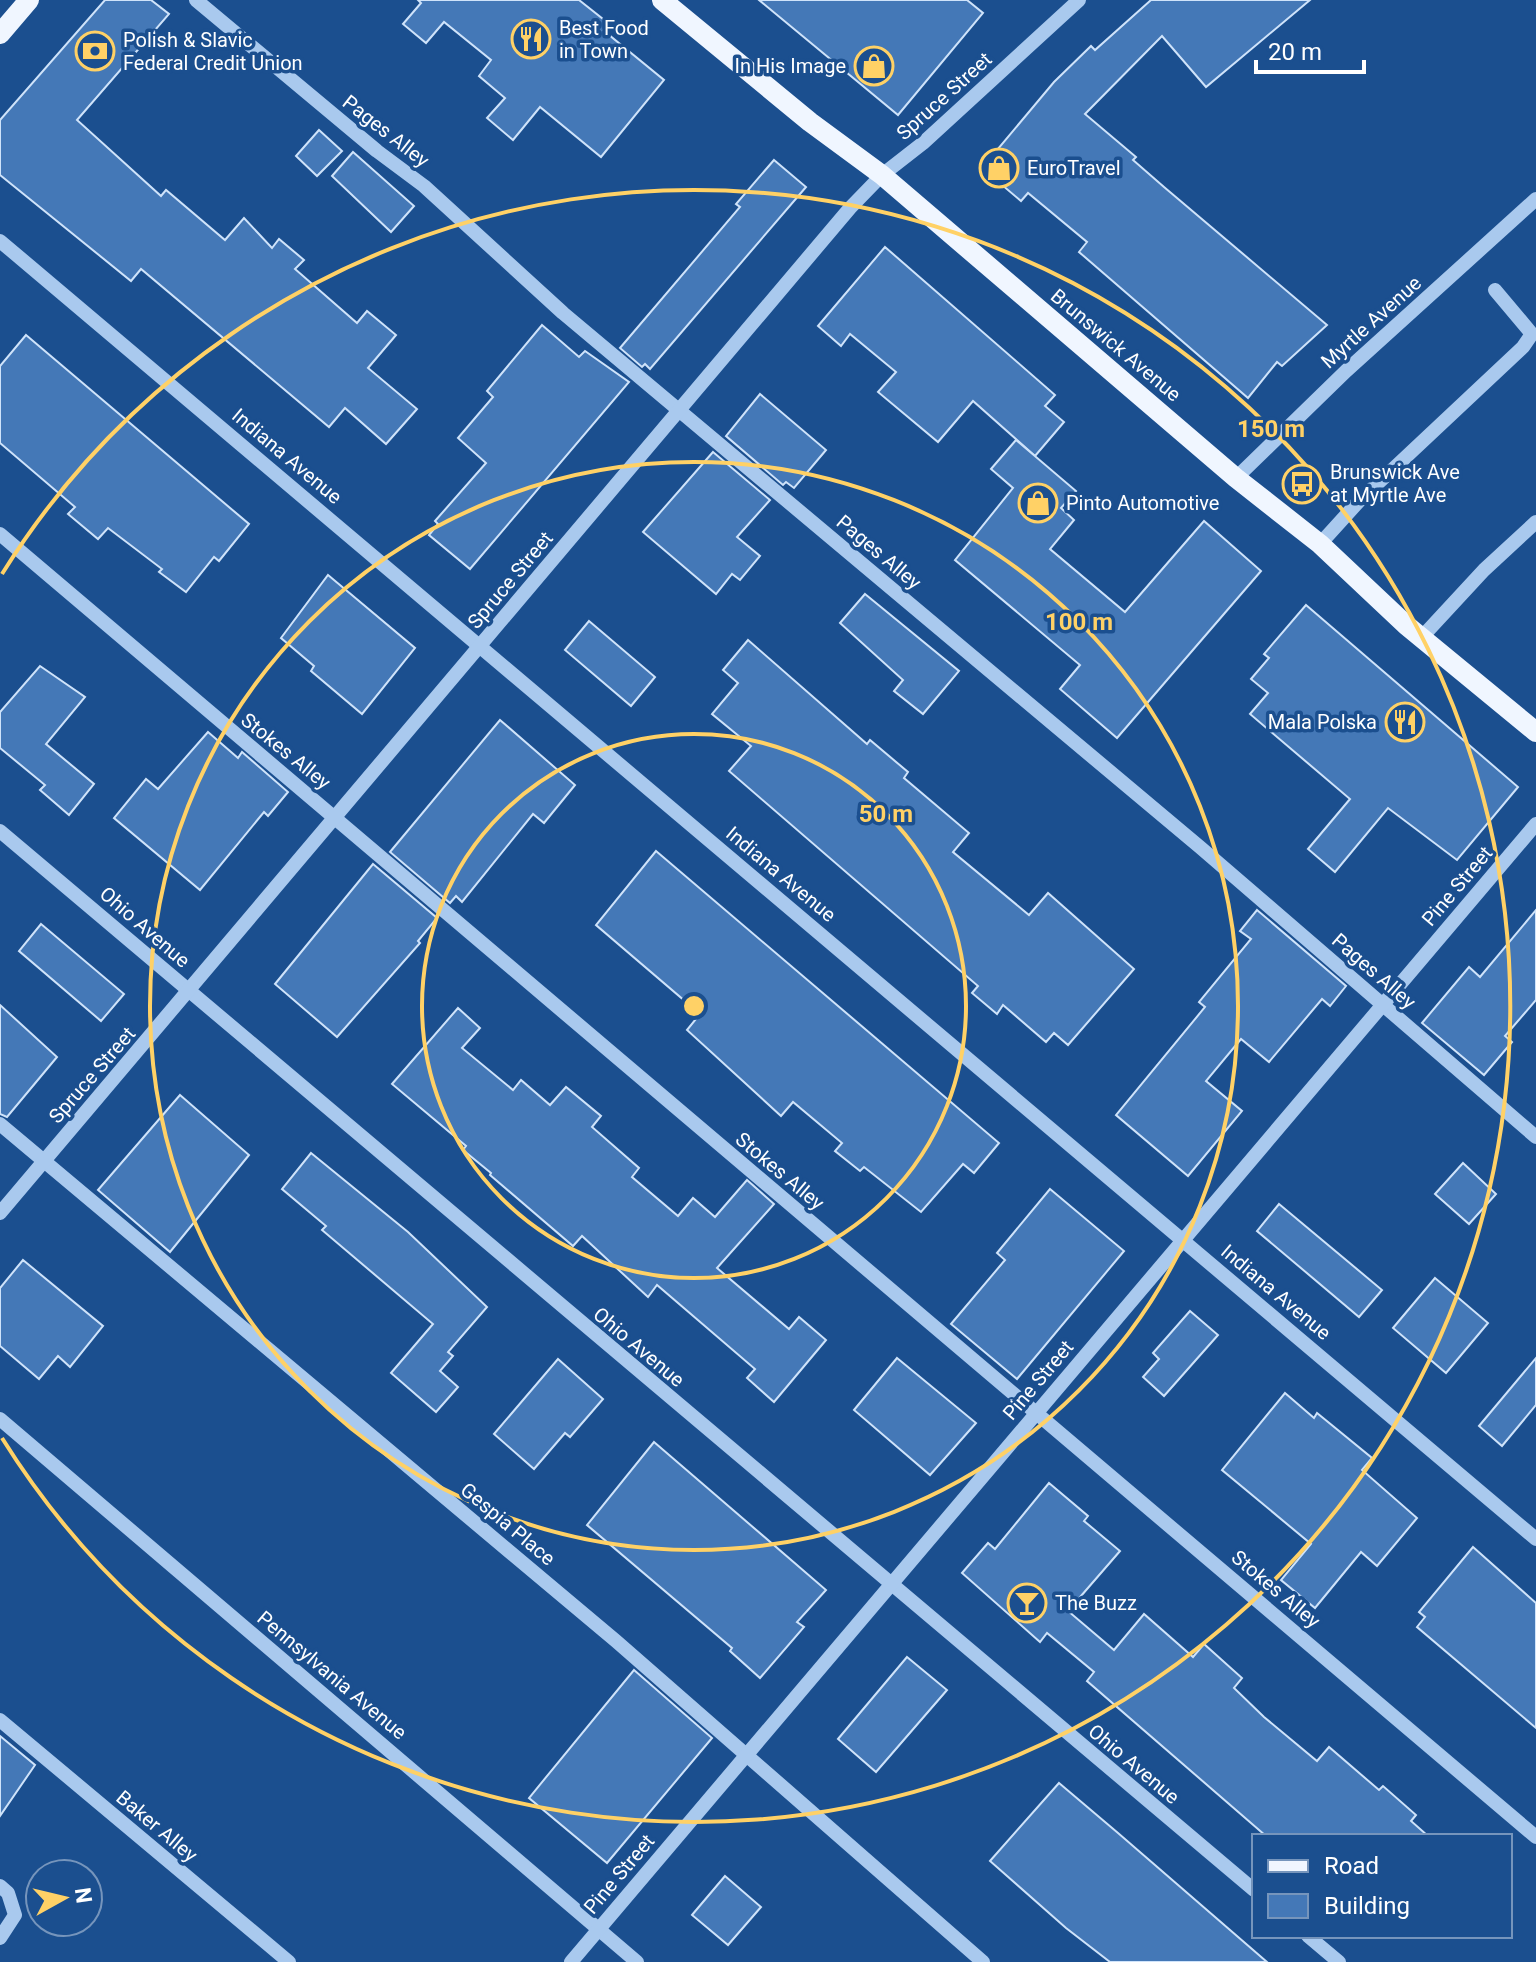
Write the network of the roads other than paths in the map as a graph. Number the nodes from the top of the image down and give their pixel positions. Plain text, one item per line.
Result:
1 (29, 0) edge
2 (196, 0) edge
3 (662, 0) edge
4 (1079, 0) edge
5 (0, 34) edge
6 (882, 175) junction
7 (1536, 199) edge
8 (0, 241) edge
9 (1495, 290) dead end
10 (679, 410) junction
11 (1236, 478) junction
12 (1536, 522) edge
13 (0, 534) edge
14 (1320, 544) junction
15 (1422, 637) junction
16 (480, 646) junction
17 (1536, 732) edge
18 (336, 817) junction
19 (1536, 824) edge
20 (0, 831) edge
21 (190, 992) junction
22 (1383, 1004) junction
23 (0, 1124) edge
24 (1536, 1137) edge
25 (44, 1161) junction
26 (0, 1213) edge
27 (1182, 1239) junction
28 (1036, 1413) junction
29 (0, 1419) edge
30 (1536, 1539) edge
31 (890, 1586) junction
32 (0, 1720) edge
33 (746, 1755) junction
34 (1536, 1837) edge
35 (0, 1886) edge
36 (1252, 1888) edge
37 (598, 1929) junction
38 (0, 1938) edge
39 (1310, 1938) edge
40 (289, 1962) edge
41 (571, 1962) edge
42 (637, 1962) edge
43 (983, 1962) edge
44 (1339, 1962) edge

1 - 5 main road
2 - 10 street, Pages Alley
3 - 6 main road, Brunswick Avenue
4 - 6 street, Spruce Street
6 - 10 street, Spruce Street
6 - 11 main road, Brunswick Avenue
7 - 11 street, Myrtle Avenue
8 - 16 street, Indiana Avenue
9 - 14 street
10 - 16 street, Spruce Street
10 - 22 street, Pages Alley
11 - 14 main road, Brunswick Avenue
12 - 15 street
13 - 18 street, Stokes Alley
14 - 15 main road, Brunswick Avenue
15 - 17 main road, Brunswick Avenue
16 - 18 street, Spruce Street
16 - 27 street, Indiana Avenue
18 - 21 street, Spruce Street
18 - 28 street, Stokes Alley
19 - 22 street, Pine Street
20 - 21 street, Ohio Avenue
21 - 25 street, Spruce Street
21 - 31 street, Ohio Avenue
22 - 24 street, Pages Alley
22 - 27 street, Pine Street
23 - 25 street, Gespia Place
25 - 26 street, Spruce Street
25 - 33 street, Gespia Place
27 - 28 street, Pine Street
27 - 30 street, Indiana Avenue
28 - 31 street, Pine Street
28 - 34 street, Stokes Alley
29 - 37 street, Pennsylvania Avenue
31 - 33 street, Pine Street
31 - 36 street, Ohio Avenue
32 - 40 street, Baker Alley
33 - 37 street, Pine Street
33 - 43 street, Gespia Place
35 - 38 street
37 - 41 street, Pine Street
37 - 42 street, Pennsylvania Avenue
39 - 44 street

